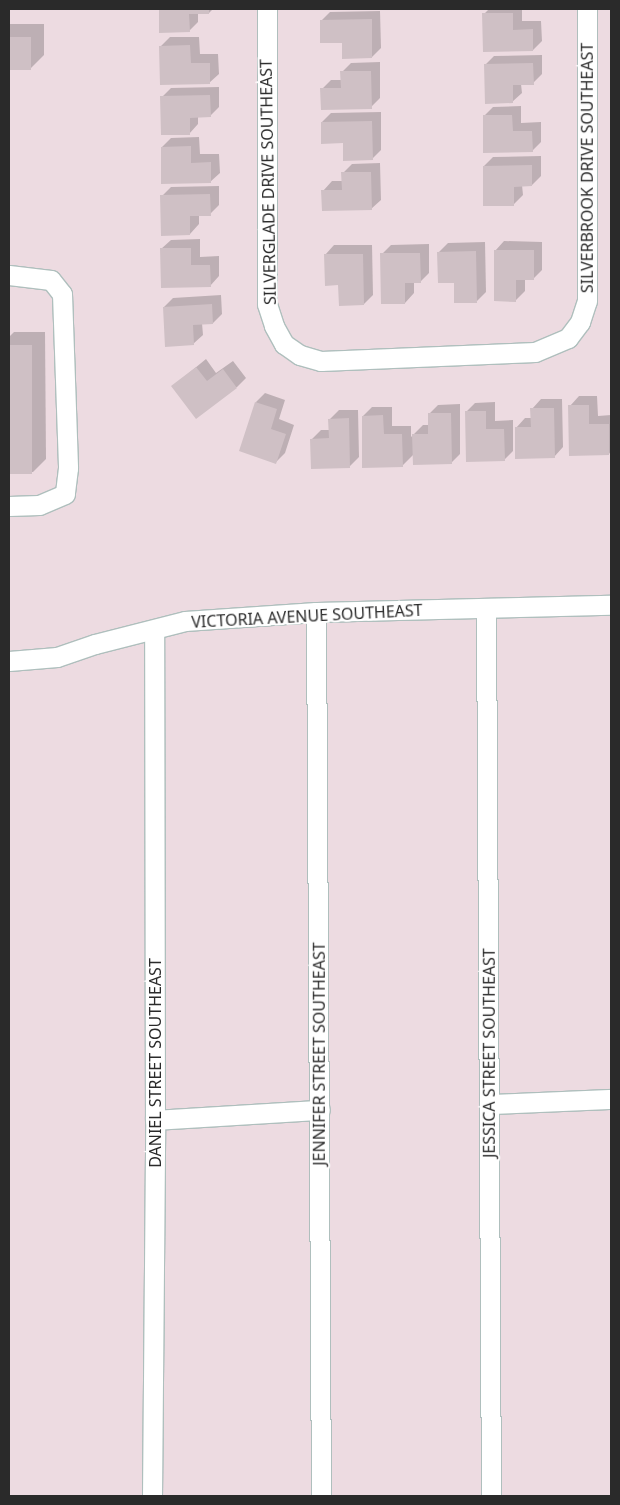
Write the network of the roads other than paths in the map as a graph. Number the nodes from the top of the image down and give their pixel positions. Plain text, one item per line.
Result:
1 (267, 9) edge
2 (587, 9) edge
3 (9, 275) edge
4 (437, 356) joint
5 (9, 506) edge
6 (611, 605) edge
7 (486, 609) junction
8 (316, 612) junction
9 (154, 630) junction
10 (9, 661) edge
11 (611, 1099) edge
12 (490, 1104) junction
13 (320, 1110) junction
14 (155, 1120) junction
15 (152, 1496) edge
16 (321, 1496) edge
17 (491, 1496) edge

1 - 4 street, SILVERGLADE DRIVE SOUTHEAST
2 - 4 street, SILVERBROOK DRIVE SOUTHEAST
3 - 5 street
6 - 7 street, VICTORIA AVENUE SOUTHEAST
7 - 8 street, VICTORIA AVENUE SOUTHEAST
7 - 12 street, JESSICA STREET SOUTHEAST
8 - 9 street, VICTORIA AVENUE SOUTHEAST
8 - 13 street, JENNIFER STREET SOUTHEAST
9 - 10 street, VICTORIA AVENUE SOUTHEAST
9 - 14 street, DANIEL STREET SOUTHEAST
11 - 12 street
12 - 17 street, JESSICA STREET SOUTHEAST
13 - 14 street
13 - 16 street, JENNIFER STREET SOUTHEAST
14 - 15 street, DANIEL STREET SOUTHEAST

